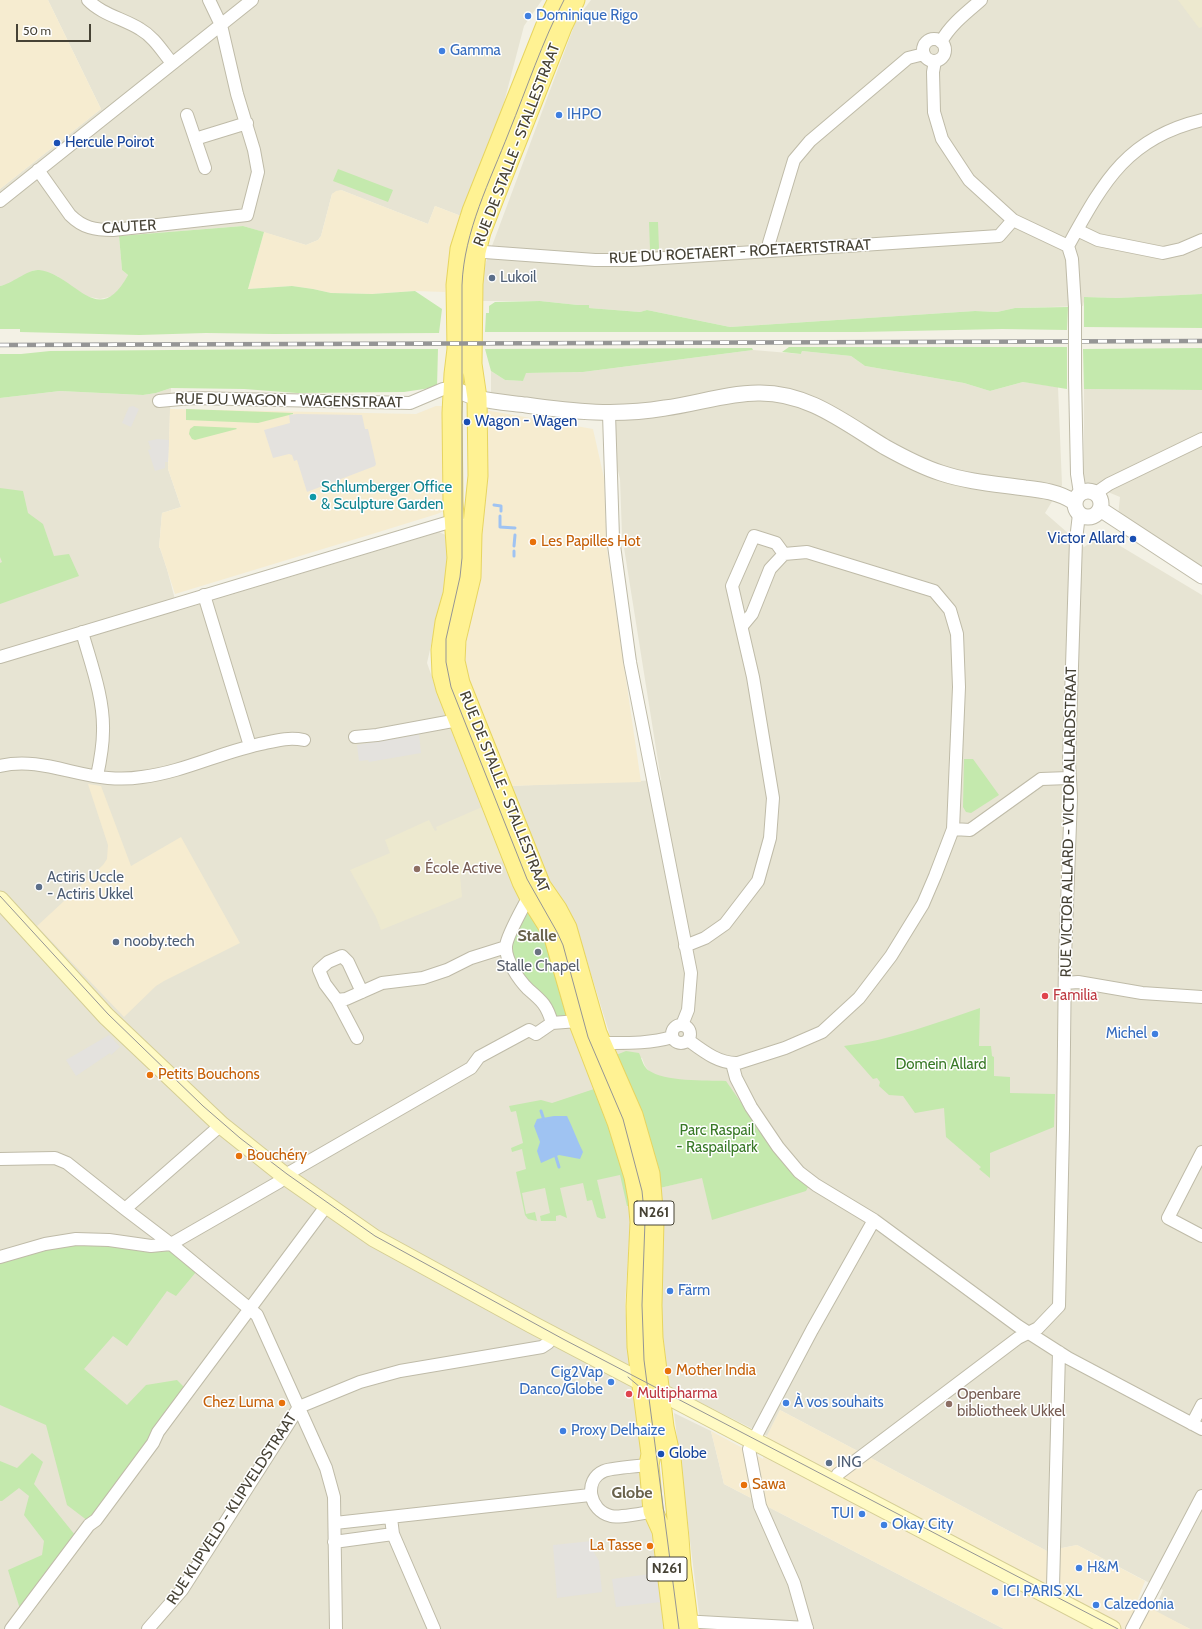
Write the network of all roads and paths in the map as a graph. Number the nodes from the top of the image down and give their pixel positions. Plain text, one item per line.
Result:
1 (88, 0) edge
2 (209, 0) edge
3 (252, 0) edge
4 (558, 0) edge
5 (575, 0) edge
6 (981, 0) edge
7 (221, 24) junction
8 (941, 42) junction
9 (924, 54) junction
10 (935, 61) junction
11 (172, 63) junction
12 (187, 115) dead end
13 (1202, 120) edge
14 (246, 123) junction
15 (195, 139) junction
16 (204, 168) dead end
17 (38, 170) junction
18 (0, 201) edge
19 (1013, 220) junction
20 (1077, 230) junction
21 (1202, 240) edge
22 (1068, 246) junction
23 (468, 250) junction
24 (770, 251) junction
25 (465, 393) junction
26 (159, 401) dead end
27 (609, 414) junction
28 (1202, 439) edge
29 (1096, 493) junction
30 (1078, 503) junction
31 (1100, 509) junction
32 (455, 523) junction
33 (472, 534) junction
34 (784, 554) junction
35 (1202, 576) edge
36 (204, 595) junction
37 (742, 626) junction
38 (82, 632) junction
39 (0, 658) edge
40 (458, 720) junction
41 (355, 737) dead end
42 (304, 740) dead end
43 (250, 746) junction
44 (0, 766) edge
45 (97, 776) junction
46 (1069, 778) junction
47 (952, 829) junction
48 (529, 896) junction
49 (0, 900) edge
50 (685, 946) junction
51 (506, 947) junction
52 (1065, 983) junction
53 (362, 992) junction
54 (1202, 997) edge
55 (337, 1000) junction
56 (578, 1021) junction
57 (552, 1023) junction
58 (682, 1025) junction
59 (672, 1037) junction
60 (357, 1038) dead end
61 (688, 1040) junction
62 (602, 1043) junction
63 (732, 1063) junction
64 (221, 1125) junction
65 (1202, 1152) edge
66 (0, 1160) edge
67 (285, 1176) junction
68 (327, 1205) junction
69 (125, 1210) junction
70 (874, 1220) junction
71 (1202, 1236) edge
72 (171, 1244) junction
73 (0, 1258) edge
74 (249, 1308) junction
75 (1028, 1333) junction
76 (553, 1336) junction
77 (1059, 1352) junction
78 (641, 1382) junction
79 (659, 1392) junction
80 (1202, 1405) edge
81 (298, 1407) junction
82 (1197, 1426) edge
83 (752, 1442) junction
84 (649, 1465) junction
85 (834, 1483) junction
86 (590, 1495) junction
87 (1202, 1496) edge
88 (654, 1511) junction
89 (391, 1518) junction
90 (335, 1522) junction
91 (393, 1534) junction
92 (334, 1542) junction
93 (1048, 1595) junction
94 (1091, 1624) edge
95 (681, 1625) edge
96 (807, 1628) edge
97 (11, 1629) edge
98 (148, 1629) edge
99 (336, 1629) edge
100 (434, 1629) edge
101 (1112, 1629) edge
102 (1132, 1629) edge

1 - 11 street
2 - 7 street
3 - 7 street
4 - 23 main road, RUE DE STALLE - STALLESTRAAT / N261
5 - 23 main road, RUE DE STALLE - STALLESTRAAT / N261
6 - 8 street
7 - 11 street
7 - 14 street
8 - 9 street
8 - 10 street
9 - 10 street
9 - 24 street
10 - 19 street
11 - 17 street
12 - 15 street
13 - 20 street
14 - 15 street
14 - 17 street, CAUTER
15 - 16 street
17 - 18 street
19 - 22 street
19 - 24 street, RUE DU ROETAERT - ROETAERTSTRAAT
20 - 21 street
20 - 22 street
22 - 30 street, RUE VICTOR ALLARD - VICTOR ALLARDSTRAAT, bridge
23 - 24 street, RUE DU ROETAERT - ROETAERTSTRAAT
23 - 25 main road, RUE DE STALLE - STALLESTRAAT / N261
23 - 25 main road, RUE DE STALLE - STALLESTRAAT / N261
25 - 26 street, RUE DU WAGON - WAGENSTRAAT
25 - 27 street
25 - 32 main road, RUE DE STALLE - STALLESTRAAT / N261
25 - 33 main road, RUE DE STALLE - STALLESTRAAT / N261
27 - 30 street
27 - 50 street
28 - 29 street
29 - 30 street
29 - 31 street
30 - 31 street
30 - 46 street, RUE VICTOR ALLARD - VICTOR ALLARDSTRAAT
31 - 35 street
32 - 33 street
32 - 36 street
32 - 40 main road, RUE DE STALLE - STALLESTRAAT / N261
33 - 62 main road, RUE DE STALLE - STALLESTRAAT / N261
34 - 37 street
34 - 37 street
34 - 47 street
36 - 38 street
36 - 43 street
37 - 50 street
38 - 39 street
38 - 45 street
40 - 41 street
40 - 48 main road, RUE DE STALLE - STALLESTRAAT / N261
42 - 43 street
43 - 45 street
44 - 45 street
46 - 47 street
46 - 52 street, RUE VICTOR ALLARD - VICTOR ALLARDSTRAAT
47 - 63 street
48 - 51 street, RUE DE STALLE - STALLESTRAAT
48 - 56 main road, RUE DE STALLE - STALLESTRAAT / N261
49 - 64 main road
50 - 58 street
51 - 53 street
51 - 57 street
52 - 54 street
52 - 75 street, RUE VICTOR ALLARD - VICTOR ALLARDSTRAAT
53 - 55 street
53 - 55 street
55 - 60 street
56 - 57 street
56 - 78 main road, RUE DE STALLE - STALLESTRAAT / N261
57 - 67 street
58 - 59 street
58 - 61 street
59 - 61 street
59 - 62 street
61 - 63 street
62 - 79 main road, RUE DE STALLE - STALLESTRAAT / N261
63 - 70 street
64 - 67 main road
64 - 69 street
65 - 71 street
66 - 69 street
67 - 68 main road
67 - 72 street
68 - 74 street
68 - 76 main road
69 - 72 street
70 - 75 street
70 - 83 street
72 - 73 street
72 - 74 street
74 - 81 street
74 - 97 street
75 - 77 street
75 - 85 street, RUE VICTOR ALLARD - VICTOR ALLARDSTRAAT
76 - 78 main road
76 - 81 street
77 - 82 street
77 - 93 street
78 - 79 main road
78 - 84 main road, N261
79 - 83 main road
79 - 95 main road, N261
80 - 82 street
81 - 90 street
81 - 98 street, RUE KLIPVELD - KLIPVELDSTRAAT
83 - 85 main road
83 - 96 street
84 - 86 street
84 - 88 main road, N261
85 - 93 main road
86 - 88 street
86 - 89 street
87 - 102 street
88 - 95 main road, N261
89 - 90 street
89 - 91 street
90 - 92 street
91 - 92 street
91 - 100 street
92 - 99 street
93 - 94 main road
94 - 101 main road
95 - 96 street

